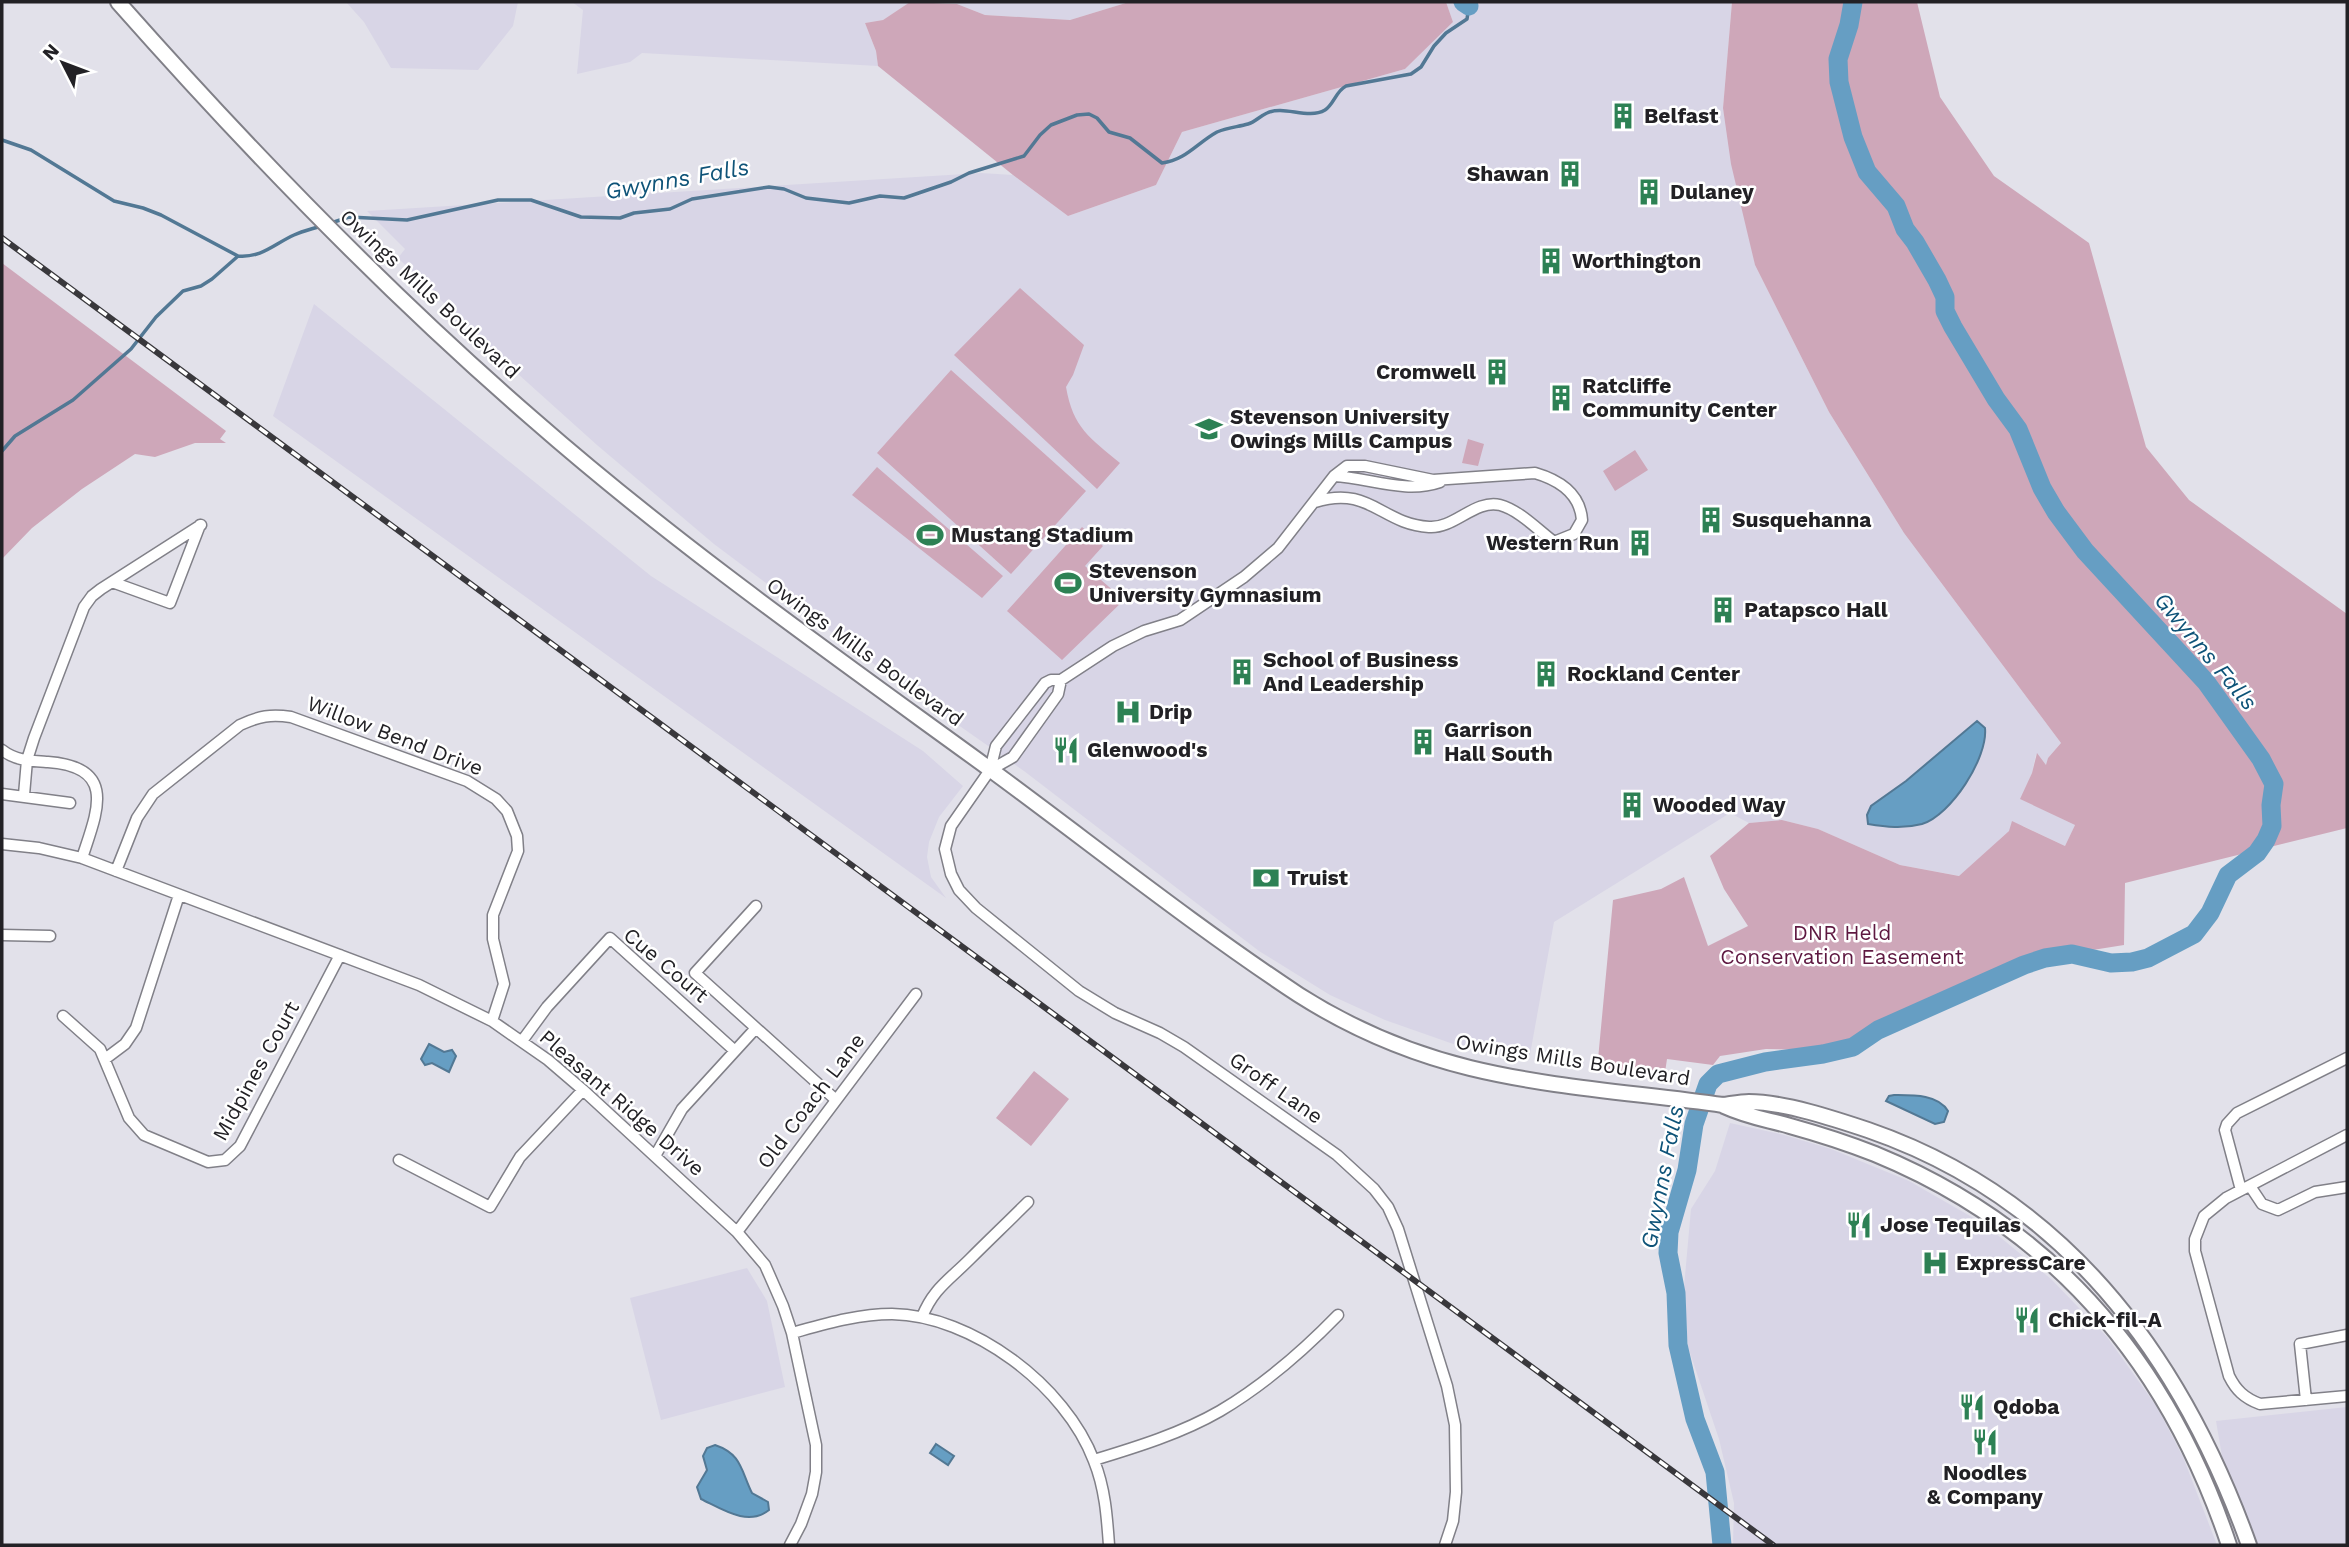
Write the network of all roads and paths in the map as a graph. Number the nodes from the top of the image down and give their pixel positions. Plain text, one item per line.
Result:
1 (118, 2) edge
2 (1315, 502) junction
3 (112, 582) junction
4 (1061, 680) junction
5 (1028, 704) junction
6 (1043, 716) junction
7 (2, 750) edge
8 (27, 760) junction
9 (990, 770) junction
10 (2, 794) edge
11 (24, 795) junction
12 (70, 803) dead end
13 (2, 844) edge
14 (82, 858) junction
15 (116, 871) junction
16 (179, 895) junction
17 (756, 906) dead end
18 (2, 935) edge
19 (50, 936) dead end
20 (340, 955) junction
21 (916, 994) dead end
22 (63, 1016) dead end
23 (492, 1021) junction
24 (756, 1028) junction
25 (522, 1041) junction
26 (735, 1051) junction
27 (2347, 1058) edge
28 (105, 1059) junction
29 (583, 1090) junction
30 (836, 1100) junction
31 (1723, 1105) junction
32 (2347, 1135) edge
33 (655, 1156) junction
34 (400, 1160) dead end
35 (2347, 1187) edge
36 (2245, 1188) junction
37 (1028, 1202) dead end
38 (737, 1232) junction
39 (1338, 1315) dead end
40 (922, 1317) junction
41 (792, 1332) junction
42 (2347, 1335) edge
43 (2347, 1396) edge
44 (2306, 1400) junction
45 (1094, 1460) junction
46 (790, 1545) edge
47 (1109, 1545) edge
48 (1445, 1545) edge
49 (2229, 1545) edge
50 (2249, 1545) edge

1 - 9 main road, Owings Mills Boulevard
2 - 2 street
2 - 4 street
3 - 3 street
3 - 8 street
4 - 5 street
4 - 6 street
5 - 6 street
5 - 9 street
6 - 9 street
7 - 8 street
8 - 11 street
8 - 14 street
9 - 31 main road, Owings Mills Boulevard
9 - 48 street, Groff Lane
10 - 11 street
11 - 12 street
13 - 14 street, Pleasant Ridge Drive
14 - 15 street, Pleasant Ridge Drive
15 - 16 street, Pleasant Ridge Drive
15 - 23 street, Willow Bend Drive
16 - 20 street, Pleasant Ridge Drive
16 - 28 street
17 - 24 street
18 - 19 street
20 - 23 street, Pleasant Ridge Drive
20 - 28 street, Midpines Court
21 - 30 street, Old Coach Lane
22 - 28 street, Midpines Court
23 - 25 street, Pleasant Ridge Drive
24 - 26 street
24 - 30 street
25 - 26 street, Cue Court
25 - 29 street, Pleasant Ridge Drive
26 - 33 street
27 - 36 street
29 - 33 street, Pleasant Ridge Drive
29 - 34 street
30 - 38 street, Old Coach Lane
31 - 49 main road, Owings Mills Boulevard
31 - 50 main road, Owings Mills Boulevard
32 - 36 street
33 - 38 street, Pleasant Ridge Drive
35 - 36 street
36 - 44 street
37 - 40 street
38 - 41 street, Pleasant Ridge Drive
39 - 45 street
40 - 41 street
40 - 45 street
41 - 46 street, Pleasant Ridge Drive
42 - 44 street
43 - 44 street
45 - 47 street

